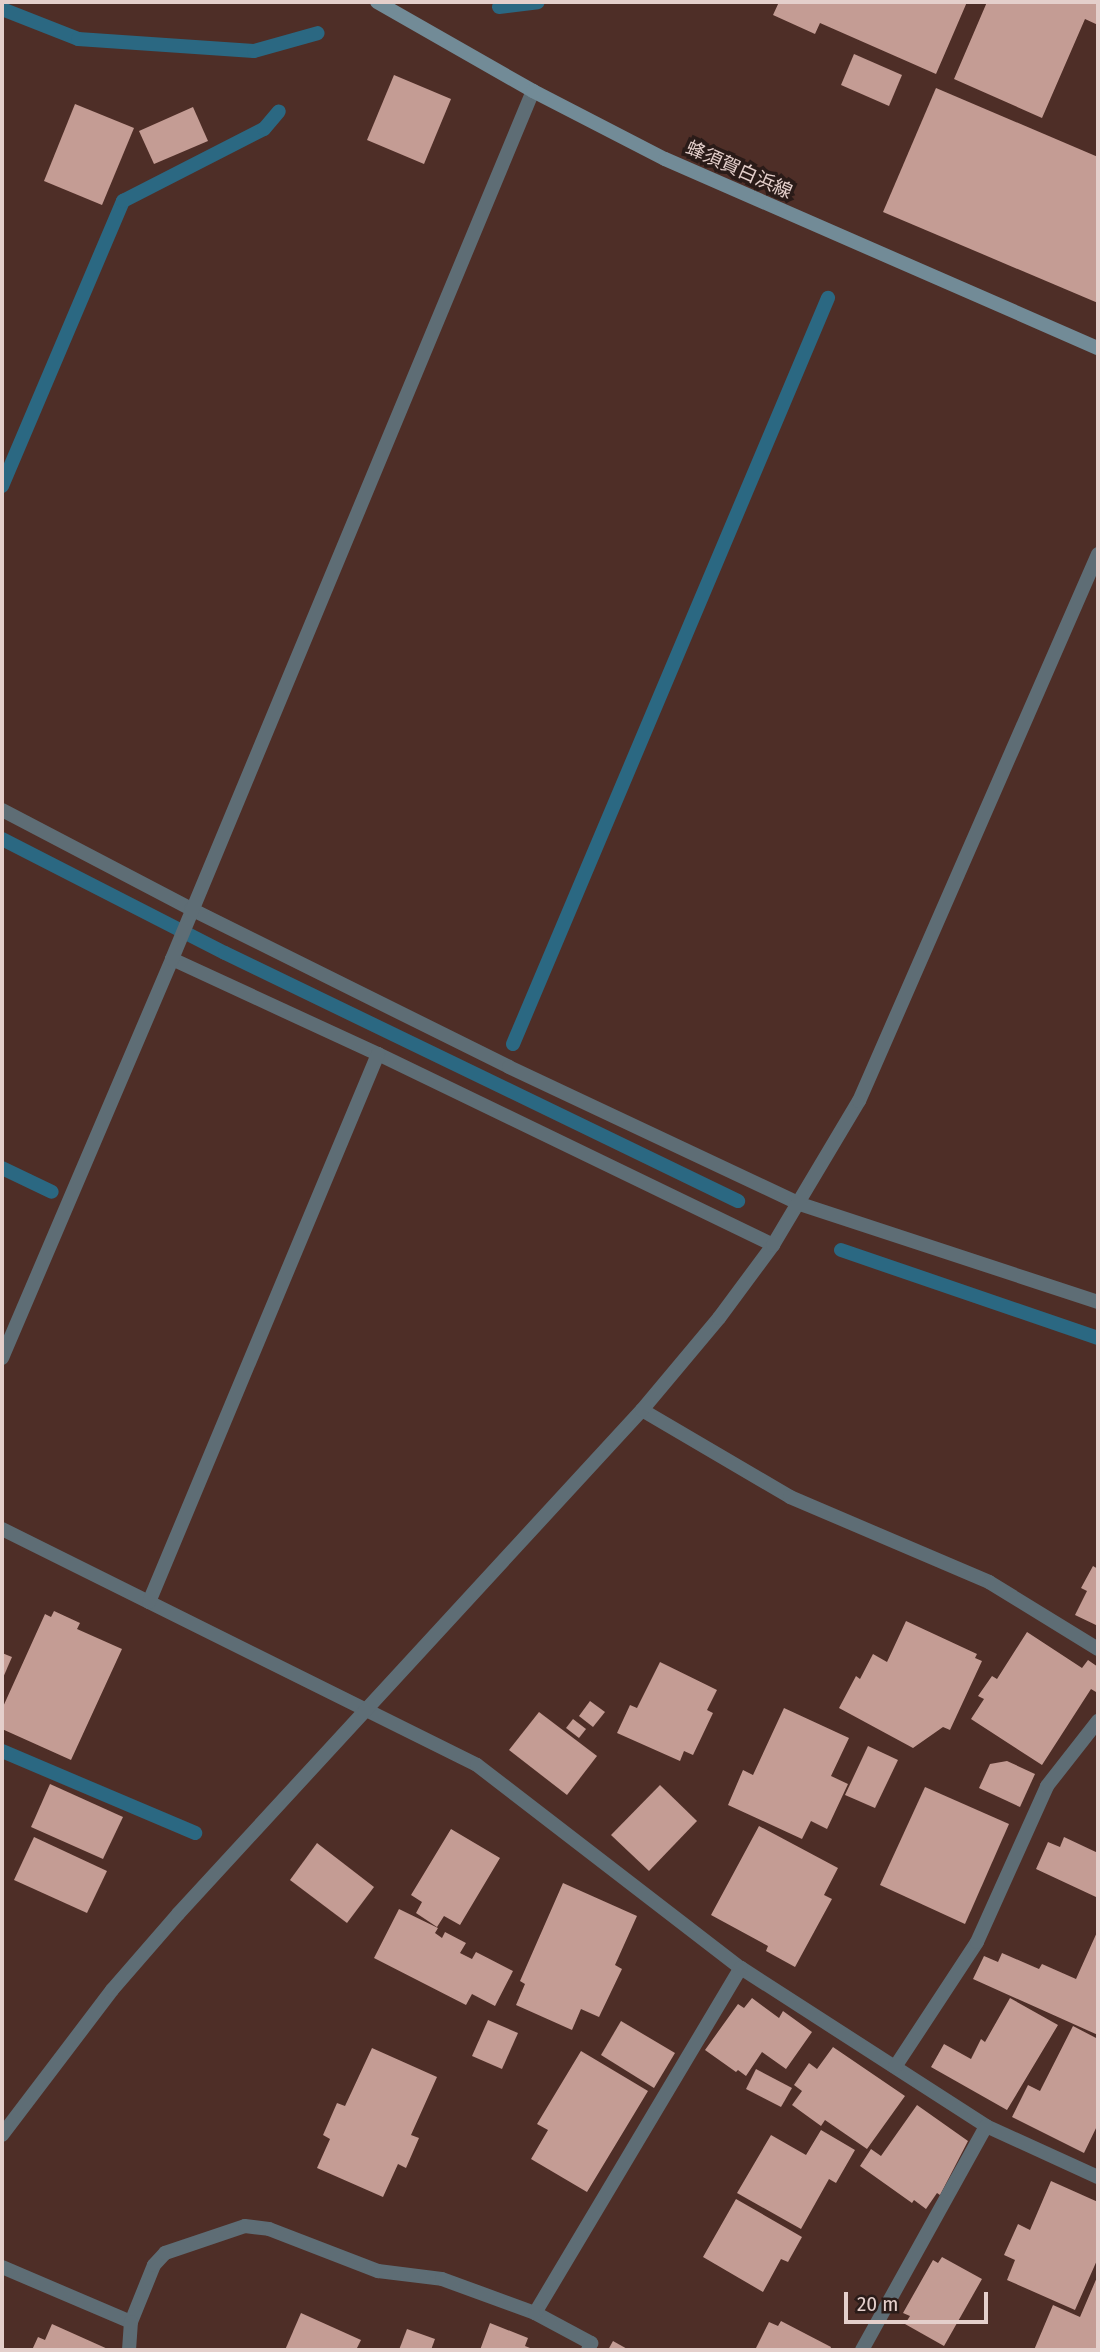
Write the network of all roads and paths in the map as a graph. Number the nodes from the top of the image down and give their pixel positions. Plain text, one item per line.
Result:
1 (377, 2) edge
2 (533, 92) junction
3 (1098, 348) edge
4 (1098, 554) edge
5 (2, 810) edge
6 (189, 915) junction
7 (172, 959) junction
8 (378, 1054) junction
9 (800, 1204) junction
10 (773, 1245) junction
11 (1098, 1302) edge
12 (2, 1358) edge
13 (642, 1410) junction
14 (2, 1529) edge
15 (149, 1602) junction
16 (1098, 1648) edge
17 (367, 1709) junction
18 (1098, 1721) edge
19 (741, 1968) junction
20 (895, 2067) junction
21 (986, 2126) junction
22 (2, 2135) edge
23 (1098, 2177) edge
24 (2, 2266) edge
25 (535, 2313) junction
26 (131, 2322) junction
27 (129, 2350) edge
28 (588, 2350) edge
29 (862, 2350) edge

1 - 2 main road, 蜂須賀白浜線
2 - 3 main road, 蜂須賀白浜線
2 - 6 street
4 - 9 street
5 - 6 street
6 - 7 street
6 - 9 street
7 - 8 street
7 - 12 street
8 - 10 street
8 - 15 street
9 - 10 street
9 - 11 street
10 - 13 street
13 - 16 street
13 - 17 street
14 - 15 street
15 - 17 street
17 - 19 street
17 - 22 street
18 - 20 street
19 - 20 street
19 - 25 street
20 - 21 street
21 - 23 street
21 - 29 street
24 - 26 street
25 - 26 street
25 - 28 street
26 - 27 street

